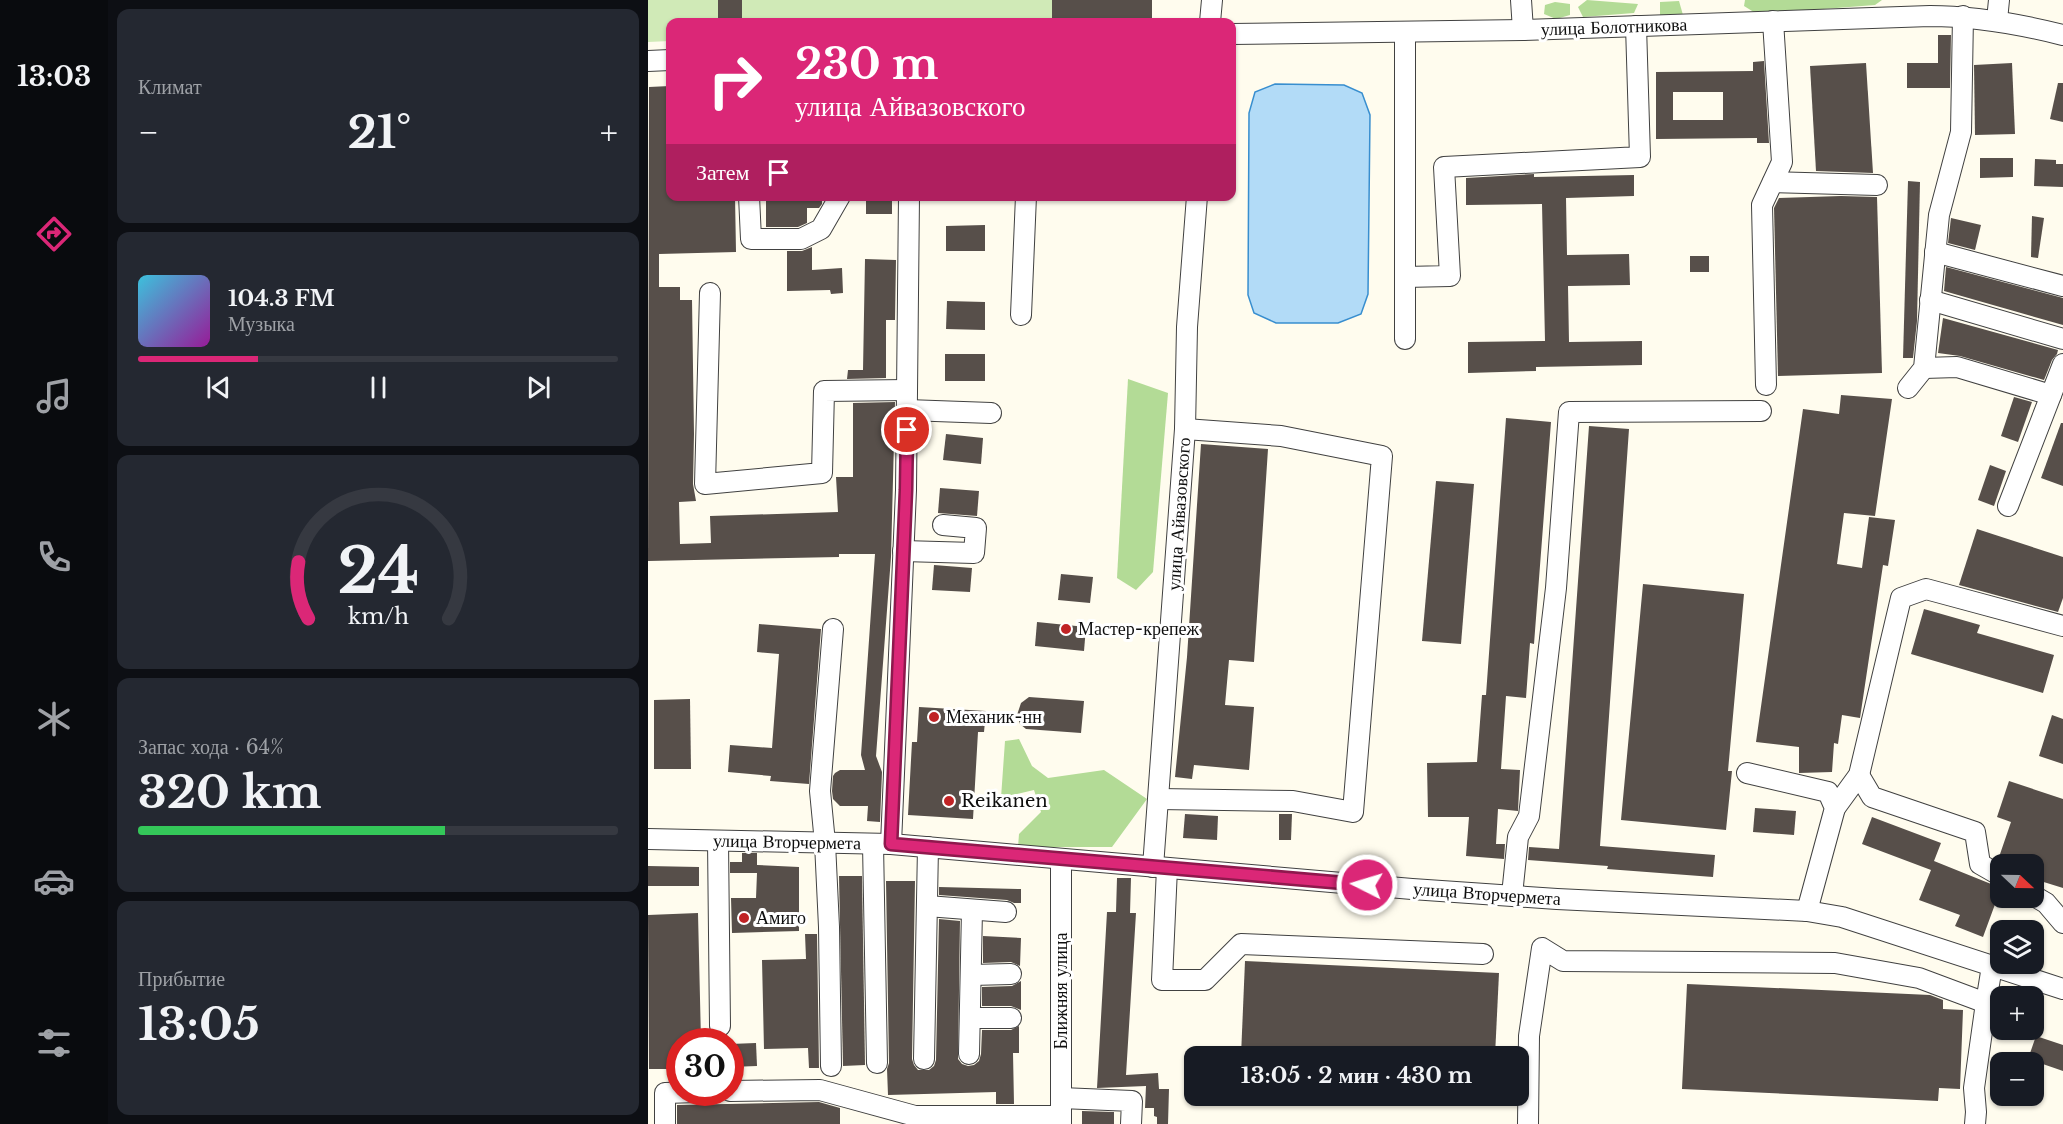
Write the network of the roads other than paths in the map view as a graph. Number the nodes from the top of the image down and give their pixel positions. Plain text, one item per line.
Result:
1 (1212, 0) edge
2 (1521, 0) edge
3 (1999, 0) edge
4 (1963, 16) junction
5 (1210, 18) edge
6 (1997, 20) junction
7 (1773, 21) junction
8 (1636, 26) junction
9 (1523, 30) junction
10 (1406, 32) junction
11 (1236, 34) edge
12 (2063, 35) edge
13 (666, 60) edge
14 (648, 61) edge
15 (1773, 182) junction
16 (1878, 185) dead end
17 (749, 201) edge
18 (837, 201) edge
19 (909, 201) edge
20 (1026, 201) edge
21 (1197, 201) edge
22 (1935, 252) junction
23 (1405, 277) junction
24 (2063, 286) edge
25 (710, 293) dead end
26 (1930, 300) junction
27 (1021, 315) dead end
28 (1405, 339) dead end
29 (2063, 339) edge
30 (2063, 364) edge
31 (1924, 368) junction
32 (1766, 385) dead end
33 (1908, 388) dead end
34 (907, 390) junction
35 (2051, 395) junction
36 (907, 410) junction
37 (1761, 411) dead end
38 (992, 413) dead end
39 (1185, 429) junction
40 (2008, 506) dead end
41 (943, 525) dead end
42 (903, 552) junction
43 (2063, 626) edge
44 (833, 629) dead end
45 (1747, 773) dead end
46 (1859, 775) junction
47 (1159, 799) junction
48 (1835, 808) junction
49 (648, 839) edge
50 (718, 841) junction
51 (825, 843) junction
52 (882, 844) junction
53 (928, 847) junction
54 (1061, 859) junction
55 (1160, 868) junction
56 (1990, 870) edge
57 (1512, 895) junction
58 (2044, 902) edge
59 (927, 906) junction
60 (972, 910) junction
61 (1807, 911) junction
62 (1006, 912) dead end
63 (2063, 923) edge
64 (1483, 954) dead end
65 (1990, 965) edge
66 (1011, 974) dead end
67 (1991, 974) edge
68 (2017, 974) edge
69 (971, 975) junction
70 (2063, 989) edge
71 (1986, 1003) junction
72 (970, 1018) junction
73 (1011, 1018) dead end
74 (720, 1026) dead end
75 (969, 1054) dead end
76 (924, 1059) dead end
77 (877, 1063) dead end
78 (831, 1066) dead end
79 (744, 1091) edge
80 (666, 1093) edge
81 (1061, 1113) edge
82 (665, 1124) edge
83 (1131, 1124) edge
84 (1528, 1124) edge
85 (1975, 1124) edge

1 - 5 street
2 - 9 street
3 - 6 street
4 - 6 street, улица Болотникова
4 - 7 street, улица Болотникова
4 - 22 street
6 - 12 street, улица Болотникова
7 - 8 street, улица Болотникова
7 - 15 street
8 - 9 street, улица Болотникова
8 - 23 street
9 - 10 street, улица Болотникова
10 - 11 street, улица Болотникова
10 - 23 street
13 - 14 street
15 - 16 street
15 - 32 street
17 - 18 street
19 - 34 street
20 - 27 street
21 - 39 street, улица Айвазовского
22 - 24 street
22 - 26 street
23 - 28 street
25 - 34 street
26 - 29 street
26 - 31 street
30 - 35 street
31 - 33 street
31 - 35 street
34 - 36 street
35 - 40 street
36 - 38 street
36 - 42 street
37 - 57 street
39 - 47 street, улица Айвазовского
39 - 47 street
41 - 42 street
42 - 52 street
43 - 46 street
44 - 51 street
45 - 48 street
46 - 48 street
46 - 56 street
47 - 55 street, улица Айвазовского
48 - 61 street
49 - 50 street, улица Вторчермета
50 - 51 street, улица Вторчермета
50 - 74 street
51 - 52 street, улица Вторчермета
51 - 78 street
52 - 53 street, улица Вторчермета
52 - 77 street
53 - 54 street, улица Вторчермета
53 - 59 street
54 - 55 street, улица Вторчермета
54 - 81 street, Ближняя улица
55 - 57 street, улица Вторчермета
55 - 64 street, улица Айвазовского
57 - 61 street, улица Вторчермета
58 - 63 street
59 - 60 street
59 - 76 street
60 - 62 street
60 - 69 street
61 - 65 street, улица Вторчермета
66 - 69 street
67 - 71 street
68 - 70 street, улица Вторчермета
69 - 72 street
71 - 84 street
71 - 85 street
72 - 73 street
72 - 75 street
79 - 81 street
80 - 82 street
81 - 83 street

